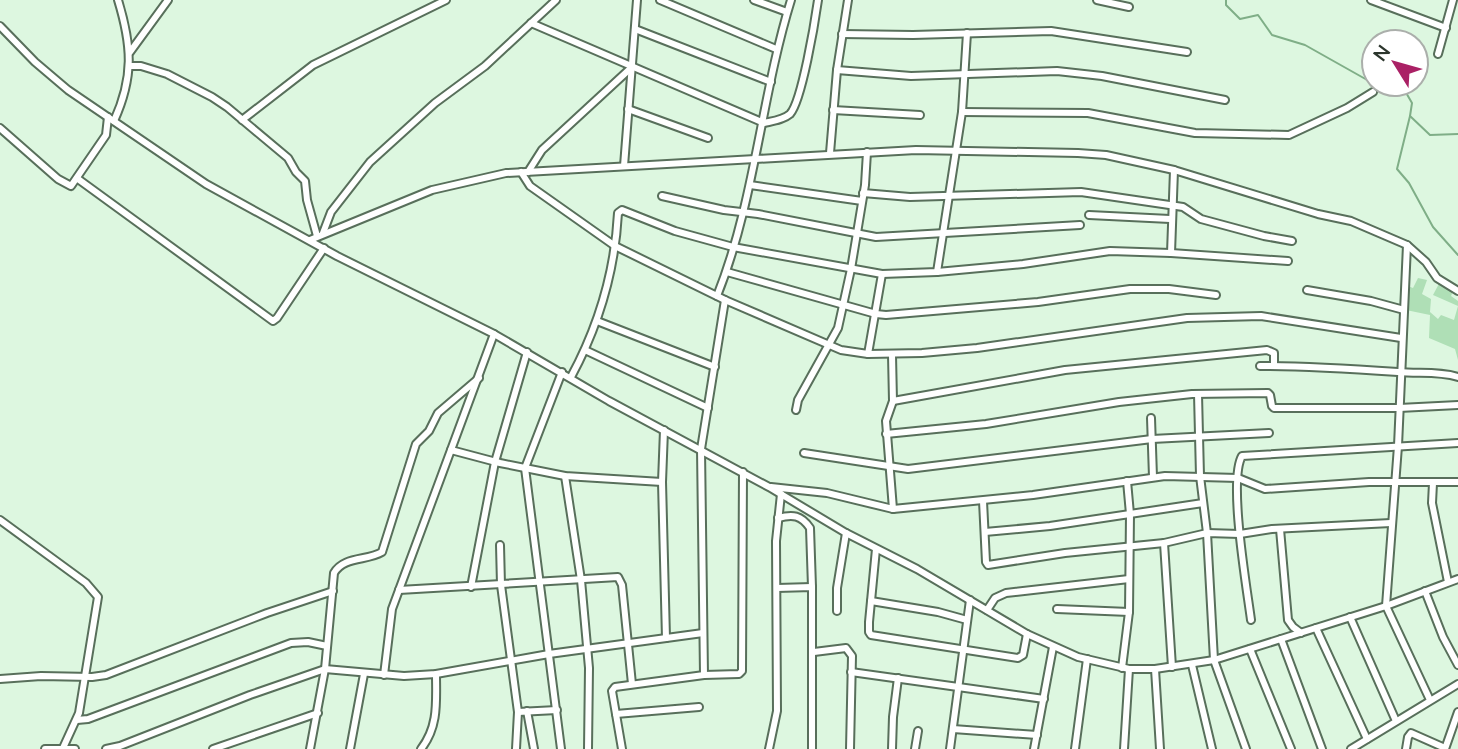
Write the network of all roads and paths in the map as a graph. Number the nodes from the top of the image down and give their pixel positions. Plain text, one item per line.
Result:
1 (118, 0) edge
2 (168, 0) edge
3 (446, 0) edge
4 (556, 0) edge
5 (637, 0) edge
6 (660, 0) edge
7 (754, 0) edge
8 (790, 0) edge
9 (818, 0) edge
10 (848, 0) edge
11 (1097, 0) edge
12 (1371, 0) edge
13 (1453, 0) edge
14 (1129, 6) dead end
15 (787, 12) junction
16 (531, 23) junction
17 (0, 26) edge
18 (1446, 28) junction
19 (635, 29) junction
20 (967, 33) junction
21 (842, 34) junction
22 (776, 49) junction
23 (1187, 52) dead end
24 (129, 53) junction
25 (1438, 54) dead end
26 (129, 66) junction
27 (632, 67) junction
28 (837, 70) junction
29 (965, 73) junction
30 (771, 82) junction
31 (1363, 98) edge
32 (1225, 100) dead end
33 (628, 109) junction
34 (834, 110) junction
35 (962, 112) junction
36 (920, 115) dead end
37 (111, 119) junction
38 (242, 120) junction
39 (764, 123) junction
40 (0, 128) edge
41 (708, 138) dead end
42 (957, 151) junction
43 (867, 152) junction
44 (830, 153) junction
45 (756, 158) junction
46 (624, 166) junction
47 (1174, 170) junction
48 (525, 172) junction
49 (78, 179) junction
50 (750, 185) junction
51 (863, 193) junction
52 (662, 196) dead end
53 (950, 196) junction
54 (862, 201) junction
55 (1171, 205) junction
56 (743, 212) junction
57 (1089, 215) dead end
58 (1170, 219) junction
59 (1080, 225) dead end
60 (856, 232) junction
61 (945, 233) junction
62 (317, 237) junction
63 (1293, 241) dead end
64 (1407, 245) junction
65 (615, 246) junction
66 (733, 247) junction
67 (324, 248) junction
68 (1171, 253) junction
69 (1288, 261) dead end
70 (851, 269) junction
71 (727, 272) junction
72 (937, 272) junction
73 (882, 274) junction
74 (1307, 290) dead end
75 (1458, 291) edge
76 (1216, 295) dead end
77 (717, 296) junction
78 (725, 300) junction
79 (843, 305) junction
80 (1404, 310) junction
81 (876, 314) junction
82 (597, 321) junction
83 (494, 334) junction
84 (1401, 338) junction
85 (830, 345) junction
86 (585, 350) junction
87 (527, 352) junction
88 (867, 354) junction
89 (892, 355) junction
90 (1259, 366) dead end
91 (1273, 366) junction
92 (715, 367) junction
93 (562, 372) junction
94 (1402, 373) junction
95 (571, 377) junction
96 (1458, 377) edge
97 (479, 378) junction
98 (1198, 394) junction
99 (892, 401) junction
100 (1458, 405) edge
101 (708, 408) junction
102 (1399, 408) junction
103 (796, 411) dead end
104 (1151, 418) dead end
105 (664, 430) junction
106 (886, 433) junction
107 (1269, 433) dead end
108 (1199, 436) junction
109 (1152, 439) junction
110 (1458, 443) edge
111 (1398, 446) junction
112 (701, 449) junction
113 (451, 450) junction
114 (804, 453) dead end
115 (495, 462) junction
116 (889, 467) junction
117 (525, 468) junction
118 (743, 472) junction
119 (565, 476) junction
120 (1200, 476) junction
121 (1153, 477) junction
122 (1238, 478) junction
123 (1127, 481) junction
124 (662, 482) junction
125 (1458, 482) edge
126 (1433, 483) junction
127 (1396, 484) junction
128 (769, 487) junction
129 (781, 494) junction
130 (983, 500) junction
131 (1203, 503) junction
132 (893, 509) junction
133 (1130, 514) junction
134 (778, 518) junction
135 (0, 520) edge
136 (1391, 523) junction
137 (1280, 528) junction
138 (985, 531) junction
139 (846, 533) junction
140 (1207, 533) junction
141 (1240, 534) junction
142 (1164, 543) junction
143 (500, 545) dead end
144 (1128, 547) junction
145 (876, 549) junction
146 (1129, 579) junction
147 (1458, 579) edge
148 (581, 580) junction
149 (540, 582) junction
150 (1448, 582) junction
151 (501, 584) junction
152 (471, 587) junction
153 (812, 587) junction
154 (777, 588) junction
155 (399, 590) junction
156 (333, 591) junction
157 (1424, 592) junction
158 (970, 600) junction
159 (871, 601) junction
160 (1386, 606) junction
161 (1057, 609) dead end
162 (987, 610) junction
163 (837, 611) dead end
164 (1129, 612) junction
165 (1350, 617) junction
166 (967, 620) junction
167 (1251, 620) dead end
168 (1316, 628) junction
169 (704, 633) junction
170 (1301, 633) junction
171 (1027, 634) junction
172 (666, 638) junction
173 (1281, 639) junction
174 (630, 644) junction
175 (327, 646) junction
176 (1054, 647) junction
177 (587, 648) junction
178 (1250, 649) junction
179 (964, 650) junction
180 (814, 652) junction
181 (549, 654) junction
182 (1087, 659) junction
183 (511, 660) junction
184 (1214, 660) junction
185 (1192, 665) junction
186 (1458, 665) edge
187 (1172, 667) junction
188 (1125, 668) junction
189 (1155, 669) junction
190 (325, 670) junction
191 (851, 672) junction
192 (364, 674) junction
193 (436, 674) junction
194 (384, 675) junction
195 (704, 675) junction
196 (85, 677) junction
197 (898, 678) junction
198 (0, 679) edge
199 (632, 684) junction
200 (1458, 684) edge
201 (959, 688) junction
202 (1044, 699) junction
203 (1430, 701) junction
204 (699, 707) dead end
205 (557, 709) junction
206 (527, 711) junction
207 (518, 712) junction
208 (1458, 712) edge
209 (318, 713) junction
210 (616, 714) junction
211 (77, 720) junction
212 (1396, 721) junction
213 (953, 729) junction
214 (918, 731) dead end
215 (1037, 735) junction
216 (1367, 739) junction
217 (1358, 747) edge
218 (63, 748) edge
219 (45, 749) edge
220 (75, 749) edge
221 (106, 749) edge
222 (213, 749) edge
223 (310, 749) edge
224 (350, 749) edge
225 (421, 749) edge
226 (516, 749) edge
227 (534, 749) edge
228 (561, 749) edge
229 (588, 749) edge
230 (622, 749) edge
231 (769, 749) edge
232 (812, 749) edge
233 (850, 749) edge
234 (892, 749) edge
235 (915, 749) edge
236 (950, 749) edge
237 (1034, 749) edge
238 (1075, 749) edge
239 (1124, 749) edge
240 (1160, 749) edge
241 (1212, 749) edge
242 (1246, 749) edge
243 (1291, 749) edge
244 (1322, 749) edge
245 (1351, 749) edge
246 (1405, 749) edge
247 (1445, 749) edge

1 - 24 street
2 - 24 street
3 - 38 street
4 - 16 street
5 - 19 street
6 - 22 street
7 - 15 street
8 - 15 street
9 - 39 street
10 - 21 street
11 - 14 street
12 - 18 street
13 - 18 street
15 - 22 street
16 - 27 street
16 - 62 street
17 - 37 street
18 - 25 street
19 - 27 street
19 - 30 street
20 - 21 street
20 - 23 street
20 - 29 street
21 - 28 street
22 - 30 street
24 - 26 street
26 - 37 street
26 - 38 street
27 - 33 street
27 - 39 street
27 - 48 street
28 - 29 street
28 - 34 street
29 - 32 street
29 - 35 street
30 - 39 street
31 - 35 street
33 - 41 street
33 - 46 street
34 - 36 street
34 - 44 street
35 - 42 street
37 - 49 street
37 - 62 street
38 - 62 street
39 - 45 street
40 - 49 street
42 - 43 street
42 - 47 street
42 - 53 street
43 - 44 street
43 - 51 street
44 - 45 street
45 - 46 street
45 - 50 street
46 - 48 street
47 - 55 street
47 - 64 street
48 - 62 street
48 - 65 street
49 - 67 street
50 - 54 street
50 - 56 street
51 - 53 street
51 - 54 street
52 - 56 street
53 - 55 street
53 - 61 street
54 - 60 street
55 - 58 street
55 - 63 street
56 - 60 street
56 - 66 street
57 - 58 street
58 - 68 street
59 - 61 street
60 - 61 street
60 - 70 street
61 - 72 street
62 - 67 street
64 - 75 street
64 - 80 street
65 - 66 street
65 - 77 street
65 - 82 street
66 - 70 street
66 - 71 street
67 - 83 street
68 - 69 street
68 - 72 street
70 - 73 street
70 - 79 street
71 - 77 street
71 - 79 street
72 - 73 street
73 - 81 street
74 - 80 street
76 - 81 street
77 - 78 street
78 - 85 street
78 - 92 street
79 - 81 street
79 - 85 street
80 - 84 street
81 - 88 street
82 - 86 street
82 - 92 street
83 - 87 street
83 - 97 street
84 - 89 street
84 - 94 street
85 - 88 street
85 - 103 street
86 - 95 street
86 - 101 street
87 - 93 street
87 - 115 street
88 - 89 street
89 - 99 street
90 - 91 street
91 - 94 street
91 - 99 street
92 - 101 street
93 - 95 street
93 - 117 street
94 - 96 street
94 - 102 street
95 - 105 street
97 - 113 street
97 - 156 street
98 - 102 street
98 - 106 street
98 - 108 street
99 - 106 street
100 - 102 street
101 - 112 street
102 - 111 street
104 - 109 street
105 - 112 street
105 - 124 street
106 - 116 street
107 - 108 street
108 - 109 street
108 - 120 street
109 - 116 street
109 - 121 street
110 - 111 street
111 - 122 street
111 - 127 street
112 - 118 street
112 - 169 street
113 - 115 street
113 - 155 street
114 - 116 street
115 - 117 street
115 - 152 street
116 - 132 street
117 - 119 street
117 - 149 street
118 - 128 street
118 - 195 street
119 - 124 street
119 - 148 street
120 - 121 street
120 - 122 street
120 - 131 street
121 - 123 street
122 - 127 street
122 - 141 street
123 - 130 street
123 - 133 street
124 - 172 street
125 - 126 street
126 - 127 street
126 - 150 street
127 - 136 street
128 - 129 street
128 - 132 street
129 - 134 street
129 - 139 street
130 - 132 street
130 - 138 street
131 - 133 street
131 - 140 street
133 - 138 street
133 - 144 street
134 - 153 street
134 - 154 street
135 - 196 street
136 - 137 street
136 - 160 street
137 - 141 street
137 - 170 street
138 - 144 street
139 - 145 street
139 - 163 street
140 - 141 street
140 - 142 street
140 - 184 street
141 - 167 street
142 - 144 street
142 - 187 street
143 - 151 street
144 - 146 street
145 - 158 street
145 - 159 street
146 - 162 street
146 - 164 street
147 - 150 street
148 - 149 street
148 - 174 street
148 - 177 street
149 - 151 street
149 - 181 street
150 - 157 street
151 - 152 street
151 - 183 street
152 - 155 street
153 - 154 street
153 - 180 street
154 - 231 street
155 - 194 street
156 - 175 street
156 - 196 street
157 - 160 street
157 - 186 street
158 - 162 street
158 - 166 street
159 - 166 street
159 - 179 street
160 - 165 street
160 - 203 street
161 - 164 street
162 - 171 street
164 - 188 street
165 - 168 street
165 - 212 street
166 - 179 street
168 - 170 street
168 - 216 street
169 - 172 street
169 - 195 street
170 - 173 street
171 - 176 street
171 - 179 street
172 - 174 street
173 - 178 street
173 - 244 street
174 - 177 street
174 - 199 street
175 - 190 street
175 - 211 street
176 - 182 street
176 - 202 street
177 - 181 street
177 - 229 street
178 - 184 street
178 - 243 street
179 - 201 street
180 - 191 street
180 - 232 street
181 - 183 street
181 - 205 street
182 - 188 street
182 - 238 street
183 - 193 street
183 - 207 street
184 - 185 street
184 - 242 street
185 - 187 street
185 - 241 street
187 - 189 street
188 - 189 street
188 - 239 street
189 - 240 street
190 - 192 street
190 - 209 street
190 - 221 street
191 - 197 street
191 - 233 street
192 - 194 street
192 - 224 street
193 - 194 street
193 - 225 street
195 - 199 street
196 - 198 street
196 - 211 street
197 - 201 street
197 - 234 street
199 - 210 street
200 - 203 street
201 - 202 street
201 - 213 street
202 - 215 street
203 - 212 street
204 - 210 street
205 - 206 street
205 - 228 street
206 - 207 street
206 - 227 street
207 - 226 street
208 - 247 street
209 - 222 street
209 - 223 street
210 - 230 street
211 - 218 street
212 - 216 street
213 - 215 street
213 - 236 street
214 - 235 street
215 - 237 street
216 - 217 street
217 - 245 street
218 - 219 street
218 - 220 street
246 - 247 street

